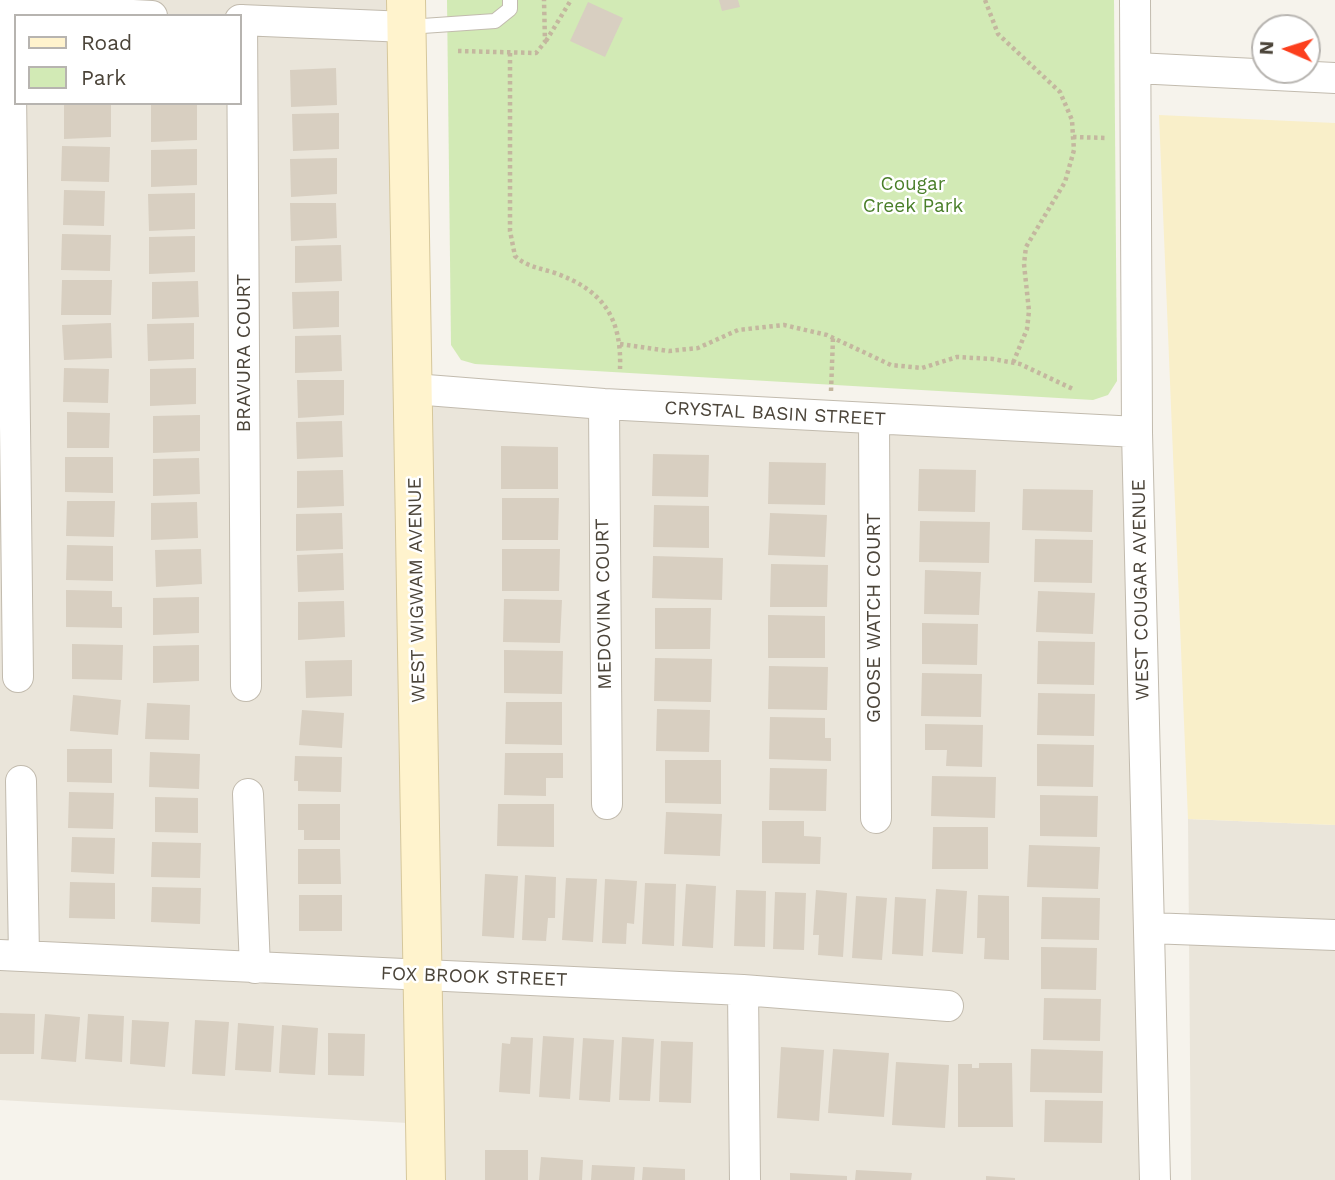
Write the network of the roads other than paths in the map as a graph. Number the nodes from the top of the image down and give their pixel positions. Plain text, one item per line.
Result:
1 (510, 0) edge
2 (1135, 0) edge
3 (5, 8) edge
4 (407, 13) edge
5 (115, 14) edge
6 (242, 20) edge
7 (1136, 68) junction
8 (1335, 78) edge
9 (242, 105) edge
10 (414, 389) junction
11 (604, 404) junction
12 (874, 419) junction
13 (1137, 432) junction
14 (18, 677) dead end
15 (246, 686) dead end
16 (21, 781) dead end
17 (248, 794) dead end
18 (607, 804) dead end
19 (876, 818) dead end
20 (1149, 928) junction
21 (1335, 935) edge
22 (12, 956) edge
23 (255, 968) junction
24 (423, 974) junction
25 (743, 989) junction
26 (948, 1006) dead end
27 (426, 1180) edge
28 (745, 1180) edge
29 (1155, 1180) edge

1 - 4 lane
2 - 7 street, WEST COUGAR AVENUE
3 - 5 street
3 - 14 street
4 - 6 street
4 - 10 street, WEST WIGWAM AVENUE
7 - 8 street
7 - 13 street, WEST COUGAR AVENUE
9 - 15 street, BRAVURA COURT
10 - 11 street, CRYSTAL BASIN STREET
10 - 24 street, WEST WIGWAM AVENUE
11 - 12 street, CRYSTAL BASIN STREET
11 - 18 street, MEDOVINA COURT
12 - 13 street, CRYSTAL BASIN STREET
12 - 19 street, GOOSE WATCH COURT
13 - 20 street, WEST COUGAR AVENUE
16 - 22 street
17 - 23 street
20 - 21 street
20 - 29 street, WEST COUGAR AVENUE
22 - 23 street, FOX BROOK STREET
23 - 24 street, FOX BROOK STREET
24 - 25 street, FOX BROOK STREET
24 - 27 street, WEST WIGWAM AVENUE
25 - 26 street, FOX BROOK STREET
25 - 28 street

